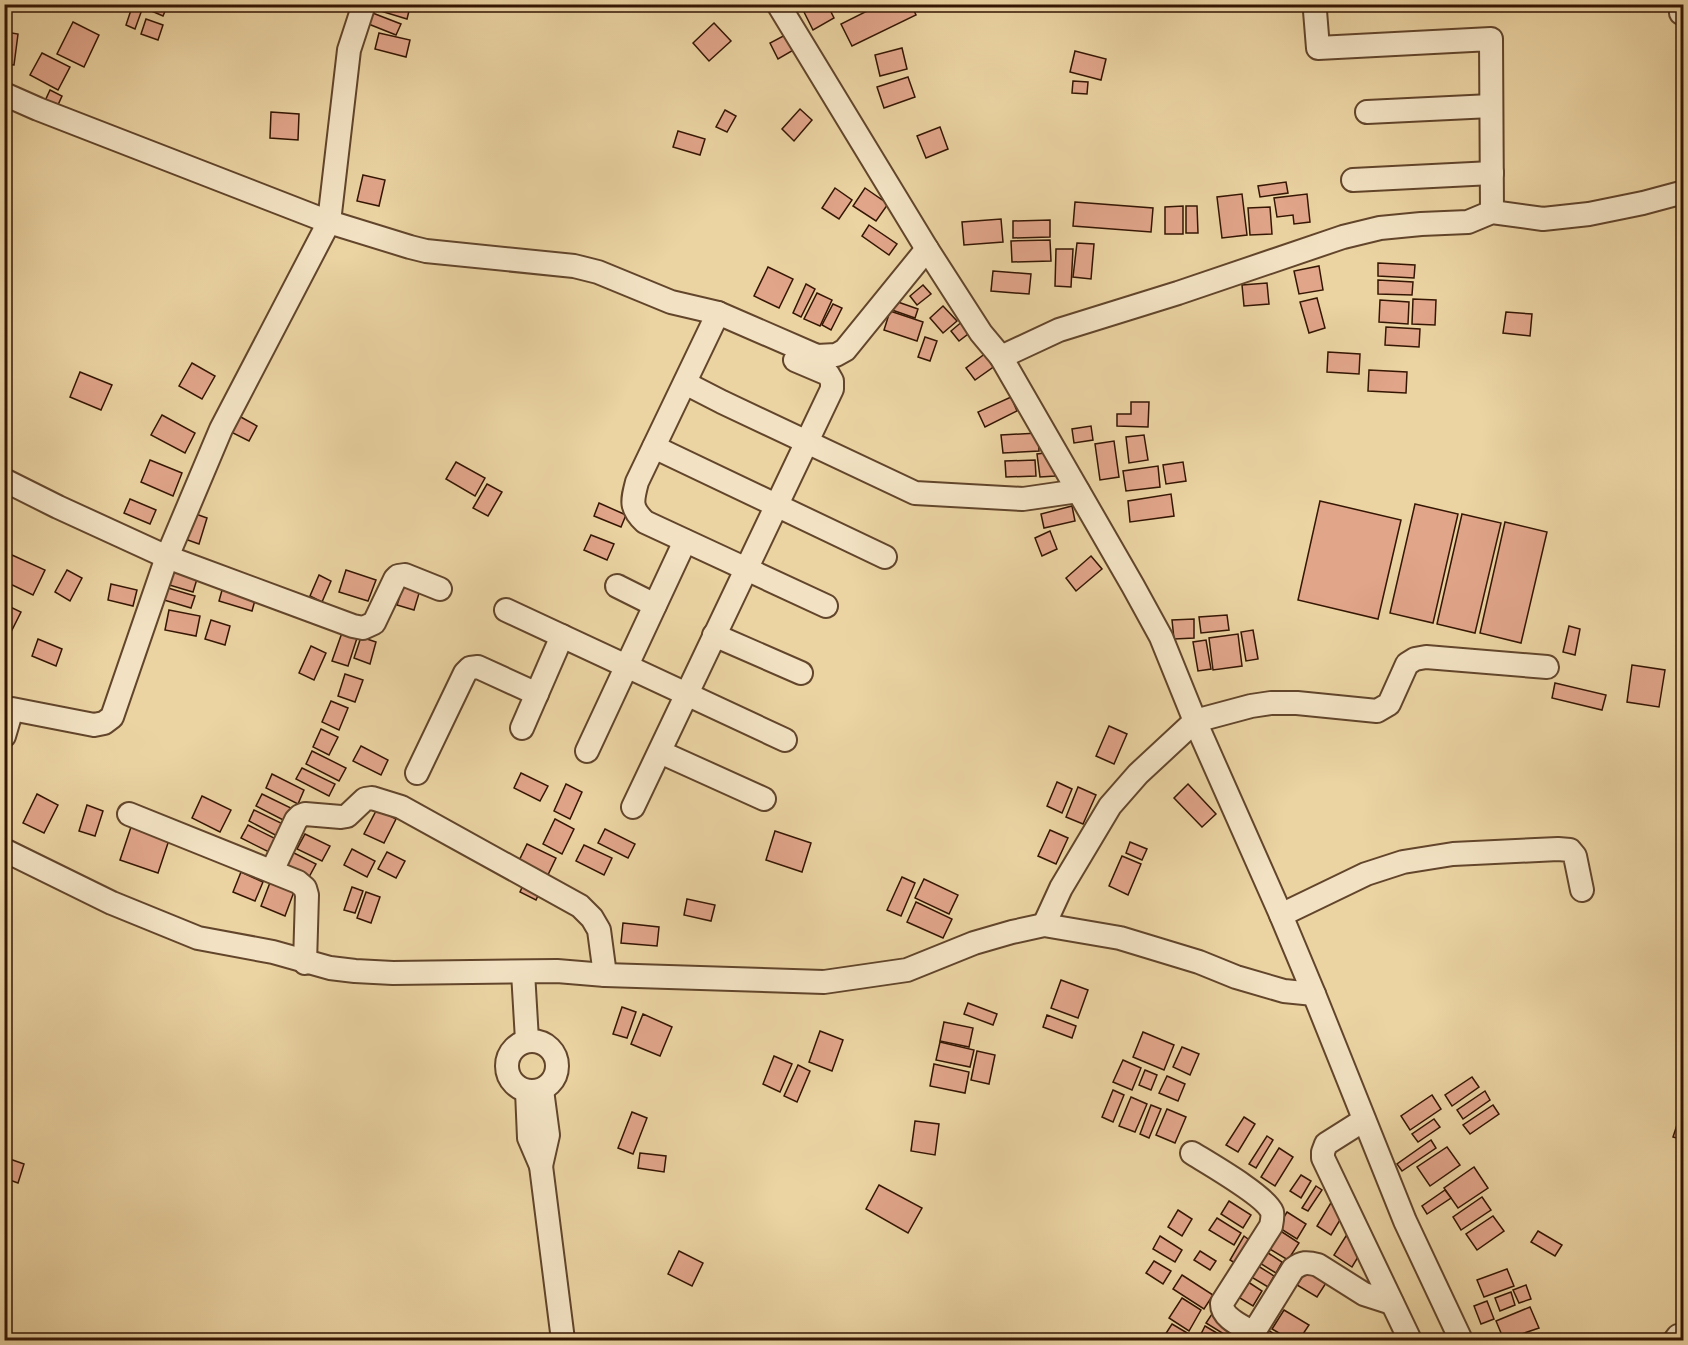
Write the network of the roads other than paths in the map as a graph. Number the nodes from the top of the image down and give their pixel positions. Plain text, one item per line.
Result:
1 (364, 4) edge
2 (778, 4) edge
3 (1317, 4) edge
4 (4, 94) edge
5 (1491, 106) junction
6 (1367, 112) dead end
7 (1492, 173) junction
8 (1353, 180) dead end
9 (1683, 192) edge
10 (1492, 212) junction
11 (330, 222) junction
12 (927, 249) junction
13 (716, 319) junction
14 (1001, 357) junction
15 (685, 383) junction
16 (806, 441) junction
17 (654, 447) junction
18 (4, 480) edge
19 (1078, 491) junction
20 (776, 505) junction
21 (685, 541) junction
22 (167, 557) junction
23 (885, 557) dead end
24 (746, 569) junction
25 (617, 586) dead end
26 (440, 589) dead end
27 (655, 605) junction
28 (826, 606) dead end
29 (506, 610) dead end
30 (714, 635) junction
31 (562, 636) junction
32 (627, 666) junction
33 (1548, 667) dead end
34 (801, 673) dead end
35 (537, 693) junction
36 (687, 695) junction
37 (8, 708) edge
38 (1195, 721) junction
39 (522, 728) dead end
40 (4, 736) edge
41 (784, 740) dead end
42 (588, 751) dead end
43 (660, 752) junction
44 (417, 773) dead end
45 (764, 799) dead end
46 (633, 807) dead end
47 (129, 814) dead end
48 (4, 850) edge
49 (272, 871) junction
50 (1582, 890) dead end
51 (1281, 915) junction
52 (1044, 925) junction
53 (305, 963) junction
54 (523, 972) junction
55 (605, 975) junction
56 (1314, 994) junction
57 (527, 1040) junction
58 (534, 1090) junction
59 (1364, 1120) junction
60 (1192, 1153) dead end
61 (1392, 1303) junction
62 (1251, 1337) edge
63 (563, 1341) edge
64 (1410, 1341) edge
65 (1461, 1341) edge

1 - 11 street
2 - 12 street
3 - 5 street
4 - 11 street
5 - 6 street
5 - 7 street
7 - 8 street
7 - 10 street
9 - 10 street
10 - 14 street
11 - 13 street
11 - 22 street
12 - 13 street
12 - 14 street
13 - 15 street
13 - 16 street
14 - 19 street
15 - 16 street
15 - 17 street
16 - 19 street
16 - 20 street
17 - 20 street
17 - 21 street
18 - 22 street
19 - 38 street
20 - 23 street
20 - 24 street
21 - 24 street
21 - 27 street
22 - 26 street
22 - 37 street
24 - 28 street
24 - 30 street
25 - 27 street
27 - 32 street
29 - 31 street
30 - 34 street
30 - 36 street
31 - 32 street
31 - 35 street
32 - 36 street
32 - 42 street
33 - 38 street
35 - 39 street
35 - 44 street
36 - 41 street
36 - 43 street
37 - 40 street
38 - 51 street
38 - 52 street
43 - 45 street
43 - 46 street
47 - 49 street
48 - 53 street
49 - 53 street
49 - 55 street
50 - 51 street
51 - 56 street
52 - 55 street
52 - 56 street
53 - 54 street
54 - 55 street
54 - 57 street
56 - 59 street
57 - 58 street
57 - 58 street
58 - 63 street
59 - 61 street
59 - 65 street
60 - 62 street
61 - 62 street
61 - 64 street

